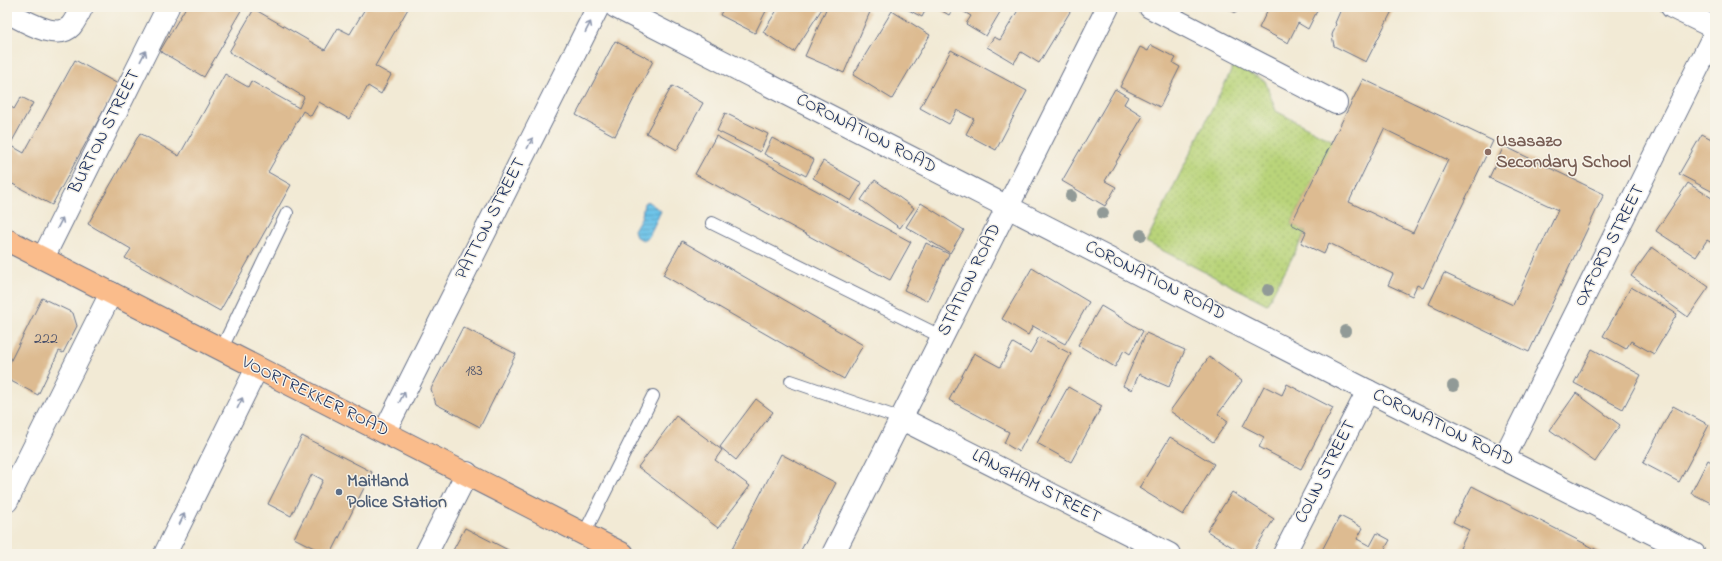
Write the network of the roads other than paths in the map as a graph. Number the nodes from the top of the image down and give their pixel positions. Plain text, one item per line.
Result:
1 (82, 7) edge
2 (168, 7) edge
3 (598, 7) edge
4 (616, 7) edge
5 (1108, 7) edge
6 (1150, 7) edge
7 (1672, 7) edge
8 (7, 12) edge
9 (1715, 28) edge
10 (1715, 33) edge
11 (1336, 103) dead end
12 (1007, 206) junction
13 (287, 213) dead end
14 (712, 223) dead end
15 (7, 240) edge
16 (43, 258) junction
17 (111, 293) junction
18 (942, 337) junction
19 (221, 350) junction
20 (257, 368) junction
21 (791, 381) dead end
22 (1368, 391) junction
23 (653, 396) dead end
24 (902, 420) junction
25 (385, 431) junction
26 (1504, 458) junction
27 (467, 473) junction
28 (7, 501) edge
29 (584, 534) junction
30 (164, 554) edge
31 (426, 554) edge
32 (624, 554) edge
33 (833, 554) edge
34 (1169, 554) edge
35 (1284, 554) edge
36 (1694, 554) edge

1 - 8 street
16 -> 2 street, BURTON STREET
25 -> 3 street, PATTON STREET
4 - 12 street, CORONATION ROAD
5 - 12 street, STATION ROAD
6 - 11 street
7 - 9 street
10 - 26 street, OXFORD STREET
12 - 18 street, STATION ROAD
12 - 22 street, CORONATION ROAD
13 - 19 lane
14 - 18 lane
15 - 16 main road, VOORTREKKER ROAD
16 - 17 main road, VOORTREKKER ROAD
17 - 19 main road, VOORTREKKER ROAD
17 - 28 street
18 - 24 street, STATION ROAD
19 - 20 main road, VOORTREKKER ROAD
20 - 25 main road, VOORTREKKER ROAD
30 -> 20 street
21 - 24 lane
22 - 26 street, CORONATION ROAD
22 - 35 street, COLIN STREET
23 - 29 lane
24 - 33 street, STATION ROAD
24 - 34 street, LANGHAM STREET
25 - 27 main road, VOORTREKKER ROAD
26 - 36 street, CORONATION ROAD
27 - 29 main road, VOORTREKKER ROAD
27 - 31 street
29 - 32 main road, VOORTREKKER ROAD

